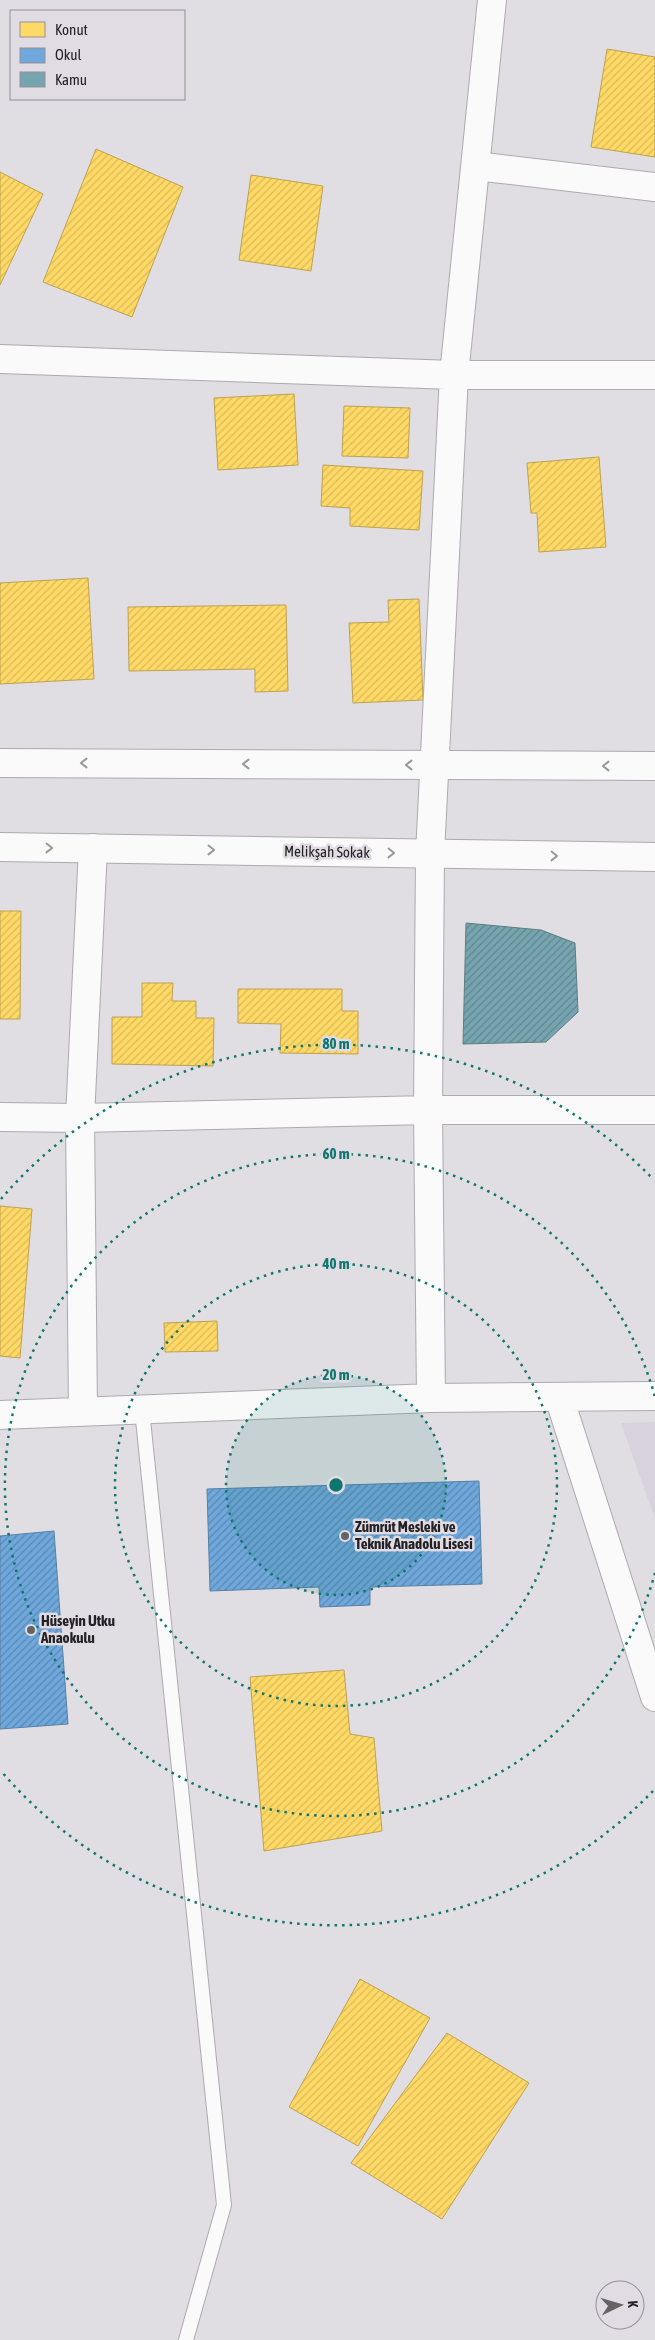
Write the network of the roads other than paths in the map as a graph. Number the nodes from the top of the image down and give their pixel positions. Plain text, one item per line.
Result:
1 (492, 0) edge
2 (476, 166) junction
3 (655, 187) edge
4 (0, 359) edge
5 (655, 375) edge
6 (454, 376) junction
7 (0, 763) edge
8 (436, 765) junction
9 (655, 766) edge
10 (0, 847) edge
11 (93, 848) junction
12 (430, 854) junction
13 (655, 857) edge
14 (428, 1110) junction
15 (655, 1110) edge
16 (0, 1117) edge
17 (80, 1118) junction
18 (655, 1396) edge
19 (559, 1397) junction
20 (431, 1398) junction
21 (142, 1410) junction
22 (83, 1411) junction
23 (0, 1414) edge
24 (655, 1697) edge
25 (186, 2340) edge

1 - 2 street
2 - 3 street
2 - 6 street
4 - 6 street
5 - 6 street
6 - 8 street
8 -> 7 street
9 -> 8 street
8 - 12 street
10 -> 11 street, Melikşah Sokak
11 -> 12 street, Melikşah Sokak
11 - 17 street
12 -> 13 street, Melikşah Sokak
12 - 14 street
14 - 15 street
14 - 17 street
14 - 20 street
16 - 17 street
17 - 22 street
18 - 19 street
19 - 20 street
19 - 24 street
20 - 21 street
21 - 22 street
21 - 25 lane
22 - 23 street

